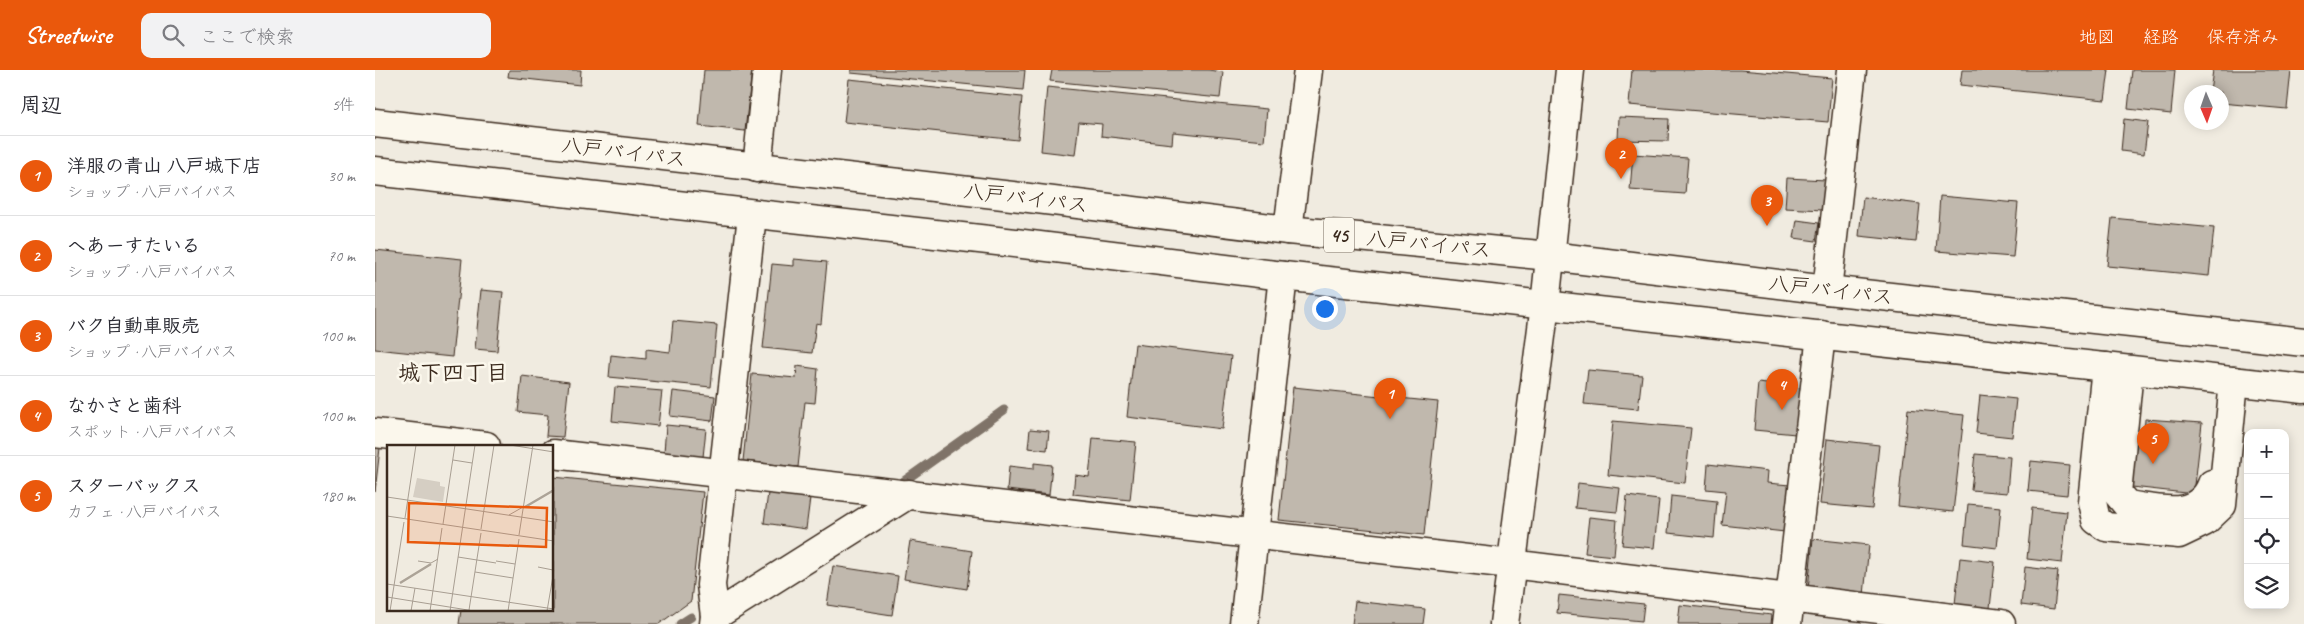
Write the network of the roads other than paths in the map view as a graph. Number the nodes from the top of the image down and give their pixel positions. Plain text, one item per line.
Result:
1 (767, 70) edge
2 (1308, 70) edge
3 (1570, 70) edge
4 (1852, 70) edge
5 (375, 123) edge
6 (757, 168) junction
7 (375, 171) edge
8 (752, 215) junction
9 (1288, 230) junction
10 (1550, 256) junction
11 (1283, 276) junction
12 (1827, 290) junction
13 (1545, 304) junction
14 (1821, 335) junction
15 (2304, 342) edge
16 (2118, 368) junction
17 (2234, 381) junction
18 (2304, 389) edge
19 (375, 433) edge
20 (477, 445) edge
21 (554, 454) edge
22 (722, 474) junction
23 (909, 494) junction
24 (1255, 535) junction
25 (1511, 564) junction
26 (1788, 612) edge
27 (715, 620) edge
28 (1244, 624) edge
29 (1504, 624) edge
30 (2001, 624) edge

1 - 6 main road
2 - 9 main road
3 - 10 main road
4 - 12 main road
5 - 6 main road, 八戸バイパス / 45
6 - 9 main road, 八戸バイパス / 45
7 - 8 main road, 45
8 - 11 main road, 45
8 - 22 main road
9 - 10 main road, 八戸バイパス / 45
10 - 12 main road, 八戸バイパス / 45
10 - 13 main road
11 - 13 main road, 45
11 - 24 main road
12 - 15 main road, 八戸バイパス / 45
13 - 14 main road, 45
13 - 25 main road
14 - 16 main road, 45
14 - 26 main road
16 - 17 main road, 45
16 - 17 main road
17 - 18 main road, 45
19 - 20 main road
21 - 22 main road
22 - 23 main road
22 - 27 main road
23 - 24 main road
23 - 27 main road
24 - 25 main road
24 - 28 main road
25 - 26 main road
25 - 29 main road
26 - 30 main road

